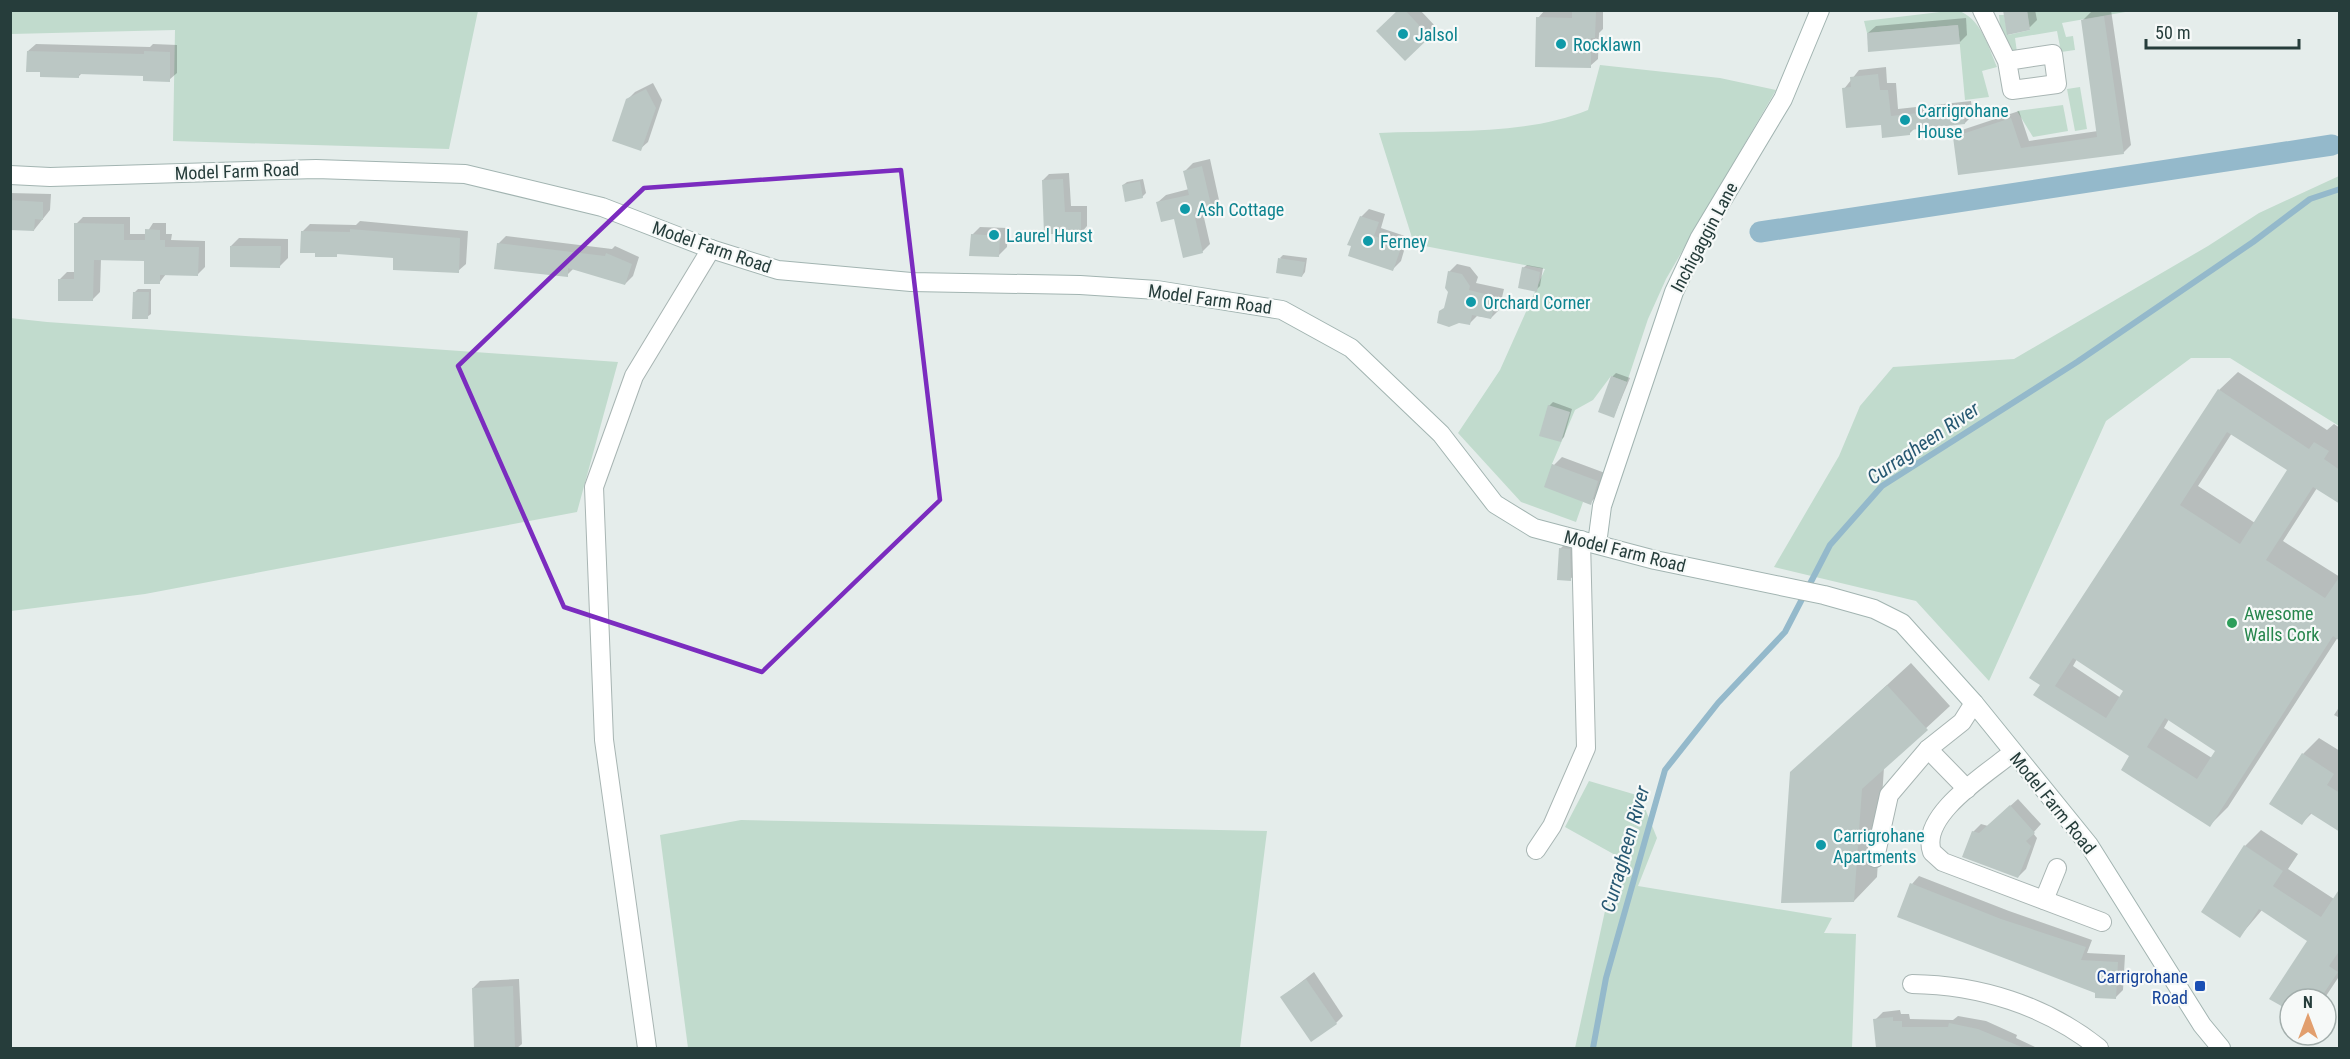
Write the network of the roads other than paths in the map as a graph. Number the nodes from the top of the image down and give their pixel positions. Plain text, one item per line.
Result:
1 (1820, 10) edge
2 (1982, 10) edge
3 (2007, 61) dead end
4 (10, 175) edge
5 (711, 249) junction
6 (1589, 542) junction
7 (1974, 703) junction
8 (1928, 749) junction
9 (2012, 753) junction
10 (1967, 789) junction
11 (1536, 850) dead end
12 (1875, 858) dead end
13 (2057, 868) dead end
14 (2044, 900) junction
15 (2102, 922) dead end
16 (1912, 984) dead end
17 (647, 1048) edge
18 (2099, 1048) edge
19 (2221, 1048) edge

1 - 6 street, Inchigaggin Lane
2 - 3 street
4 - 5 street, Model Farm Road
5 - 6 street, Model Farm Road
5 - 17 street
6 - 7 street, Model Farm Road
6 - 11 street, Inchigaggin Lane
7 - 8 street
7 - 9 street, Model Farm Road
8 - 10 street
8 - 12 street
9 - 10 street
9 - 19 street, Model Farm Road
10 - 14 street
13 - 14 street
14 - 15 street
16 - 18 street

